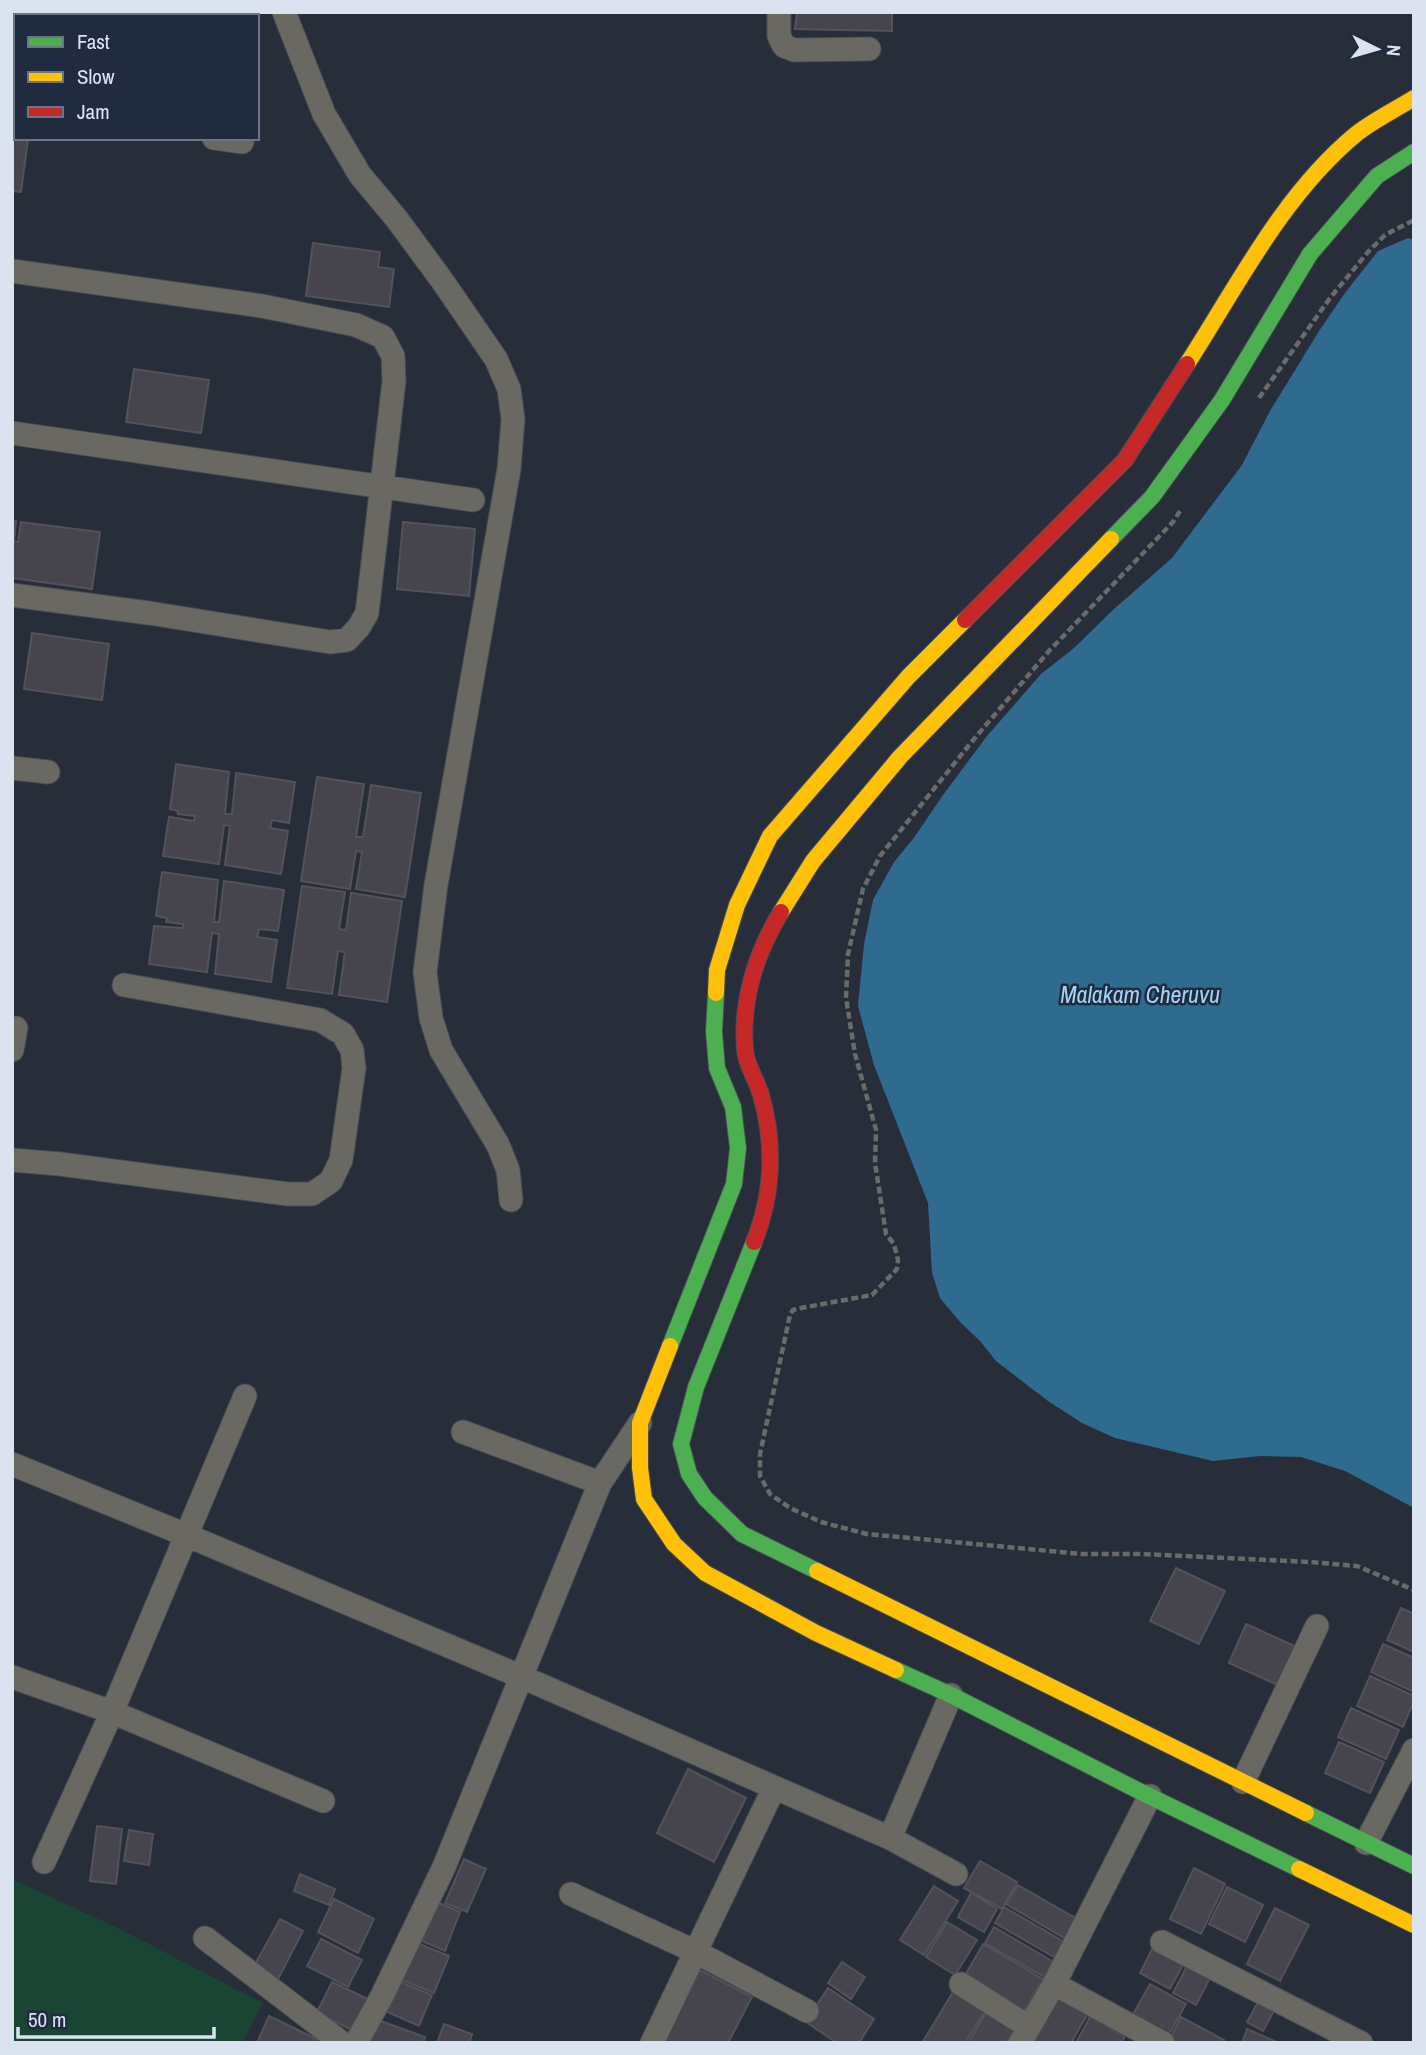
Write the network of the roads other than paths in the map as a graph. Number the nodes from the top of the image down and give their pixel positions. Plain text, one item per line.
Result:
1 (284, 12) edge
2 (779, 12) edge
3 (869, 49) dead end
4 (1414, 98) edge
5 (228, 140) edge
6 (242, 142) dead end
7 (1414, 152) edge
8 (12, 271) edge
9 (12, 433) edge
10 (382, 488) junction
11 (473, 500) dead end
12 (12, 595) edge
13 (12, 768) edge
14 (48, 772) dead end
15 (124, 985) dead end
16 (716, 996) junction
17 (746, 1002) junction
18 (12, 1160) edge
19 (752, 1185) junction
20 (511, 1200) dead end
21 (245, 1396) dead end
22 (640, 1423) junction
23 (463, 1432) dead end
24 (12, 1464) edge
25 (600, 1483) junction
26 (186, 1535) junction
27 (1317, 1626) dead end
28 (12, 1677) edge
29 (522, 1677) junction
30 (951, 1695) junction
31 (112, 1712) junction
32 (1414, 1750) edge
33 (1243, 1782) junction
34 (774, 1788) junction
35 (1150, 1796) junction
36 (323, 1801) dead end
37 (890, 1838) junction
38 (1366, 1843) junction
39 (44, 1862) dead end
40 (1414, 1866) edge
41 (956, 1874) dead end
42 (571, 1894) dead end
43 (1414, 1925) edge
44 (205, 1938) dead end
45 (1162, 1942) dead end
46 (696, 1952) junction
47 (961, 1984) dead end
48 (1054, 1984) junction
49 (807, 2011) dead end
50 (1024, 2035) edge
51 (342, 2043) edge
52 (356, 2043) edge
53 (652, 2043) edge
54 (1163, 2043) edge
55 (1361, 2043) edge

1 - 20 street
2 - 3 street
4 - 16 street
5 - 6 street
7 - 17 street
8 - 10 street
9 - 10 street
10 - 11 street
10 - 12 street
13 - 14 street
15 - 18 street
16 - 17 street
16 - 19 street
17 - 19 street
19 - 22 street
19 - 33 street
21 - 26 street
22 - 25 street
22 - 30 street
23 - 25 street
24 - 26 street
25 - 29 street
26 - 29 street
26 - 31 street
27 - 33 street
28 - 31 street
29 - 34 street
29 - 52 street
30 - 35 street
30 - 37 street
31 - 36 street
31 - 39 street
32 - 38 street
33 - 38 street
34 - 37 street
34 - 46 street
35 - 43 street
35 - 48 street
37 - 41 street
38 - 40 street
42 - 46 street
44 - 51 street
45 - 55 street
46 - 49 street
46 - 53 street
47 - 50 street
48 - 50 street
48 - 54 street

